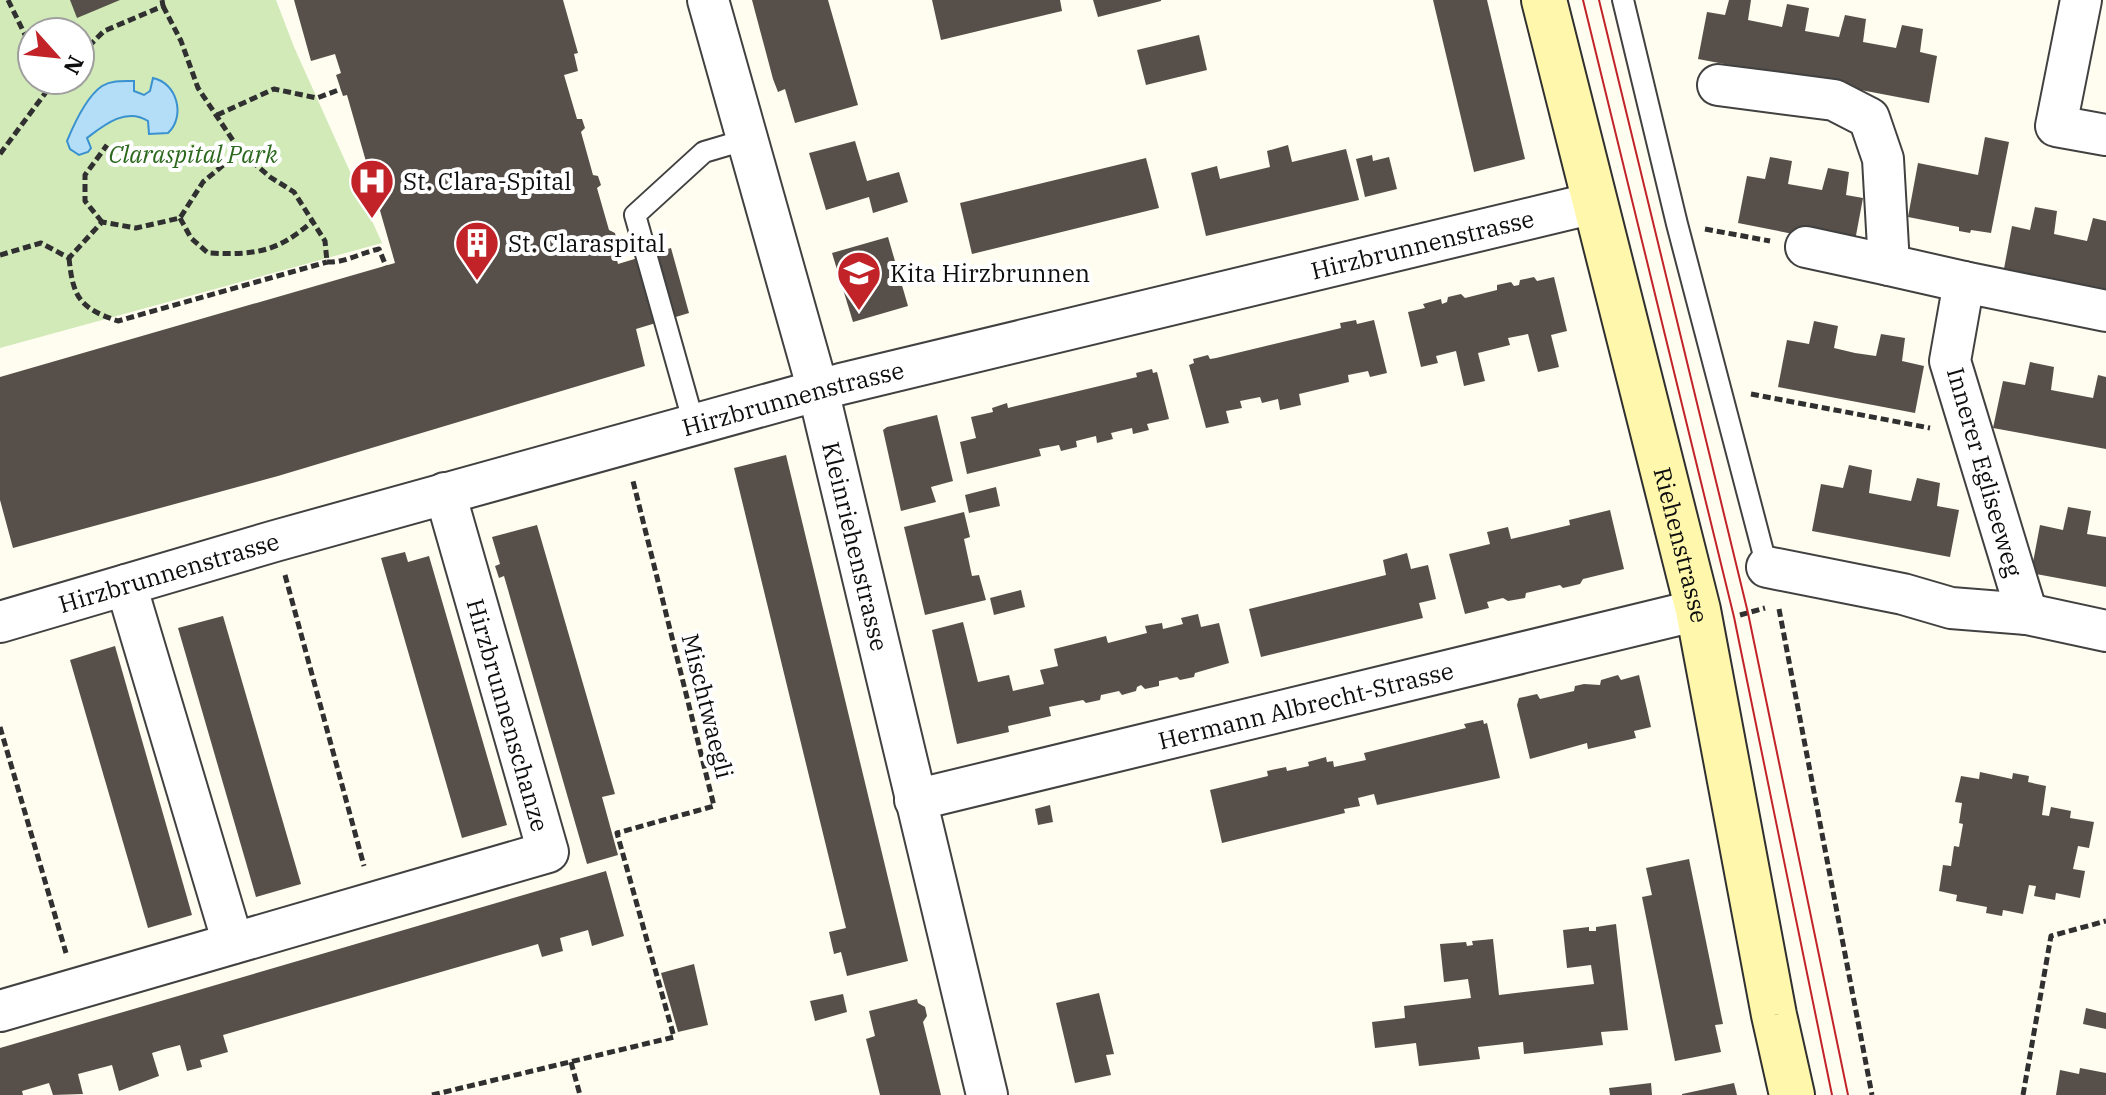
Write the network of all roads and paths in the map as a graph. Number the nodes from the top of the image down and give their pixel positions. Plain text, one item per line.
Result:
1 (708, 0) edge
2 (1544, 0) edge
3 (1623, 0) edge
4 (2081, 0) edge
5 (162, 3) edge
6 (96, 39) edge
7 (1718, 85) dead end
8 (341, 89) dead end
9 (41, 96) edge
10 (217, 115) junction
11 (2106, 135) edge
12 (748, 139) junction
13 (107, 145) dead end
14 (240, 151) junction
15 (0, 154) edge
16 (1594, 203) junction
17 (180, 218) junction
18 (313, 221) junction
19 (102, 222) junction
20 (1677, 224) junction
21 (1806, 247) joint
22 (0, 255) edge
23 (69, 258) junction
24 (327, 262) junction
25 (1889, 265) junction
26 (386, 266) dead end
27 (1964, 282) junction
28 (2106, 311) edge
29 (1719, 388) junction
30 (818, 390) junction
31 (694, 424) junction
32 (1973, 437) junction
33 (624, 444) junction
34 (445, 493) junction
35 (275, 541) junction
36 (1767, 567) junction
37 (126, 585) junction
38 (1698, 610) junction
39 (2027, 614) junction
40 (0, 622) edge
41 (2106, 631) edge
42 (0, 727) edge
43 (915, 800) junction
44 (374, 902) junction
45 (2106, 921) edge
46 (233, 943) junction
47 (77, 988) junction
48 (0, 1011) edge
49 (571, 1062) junction
50 (432, 1095) edge
51 (580, 1095) edge
52 (987, 1095) edge
53 (1792, 1095) edge
54 (1872, 1095) edge
55 (2023, 1095) edge

1 - 12 street, Kleinriehenstrasse
2 - 16 main road, Riehenstrasse
3 - 20 lane
4 - 11 street
5 - 6 path
5 - 10 path
7 - 25 street
8 - 10 path
9 - 15 path
10 - 14 path
12 - 30 street, Kleinriehenstrasse
12 - 31 lane
13 - 19 path
14 - 17 path
14 - 18 path
16 - 30 street, Hirzbrunnenstrasse
16 - 38 main road, Riehenstrasse
17 - 18 path
17 - 19 path
18 - 24 path
19 - 23 path
20 - 21 path
20 - 29 lane
21 - 25 street
22 - 23 path
23 - 24 path
24 - 26 path
25 - 27 street
27 - 28 street
27 - 32 street, Innerer Egliseeweg
29 - 32 path
29 - 36 lane
30 - 31 street, Hirzbrunnenstrasse
30 - 43 street, Kleinriehenstrasse
31 - 33 street, Hirzbrunnenstrasse
32 - 39 street, Innerer Egliseeweg
33 - 34 street, Hirzbrunnenstrasse
33 - 49 path, Mischtwaegli
34 - 35 street, Hirzbrunnenstrasse
34 - 44 street, Hirzbrunnenschanze
35 - 37 street, Hirzbrunnenstrasse
35 - 44 path
36 - 39 street, Innerer Egliseeweg
36 - 54 path
37 - 40 street, Hirzbrunnenstrasse
37 - 46 street
38 - 43 street, Hermann Albrecht-Strasse
38 - 53 main road, Riehenstrasse
39 - 41 street, Innerer Egliseeweg
42 - 47 path
43 - 52 street, Kleinriehenstrasse
44 - 46 street, Hirzbrunnenschanze
45 - 55 path
46 - 47 street, Hirzbrunnenschanze
47 - 48 street, Hirzbrunnenschanze
49 - 50 path, Mischtwaegli
49 - 51 path

